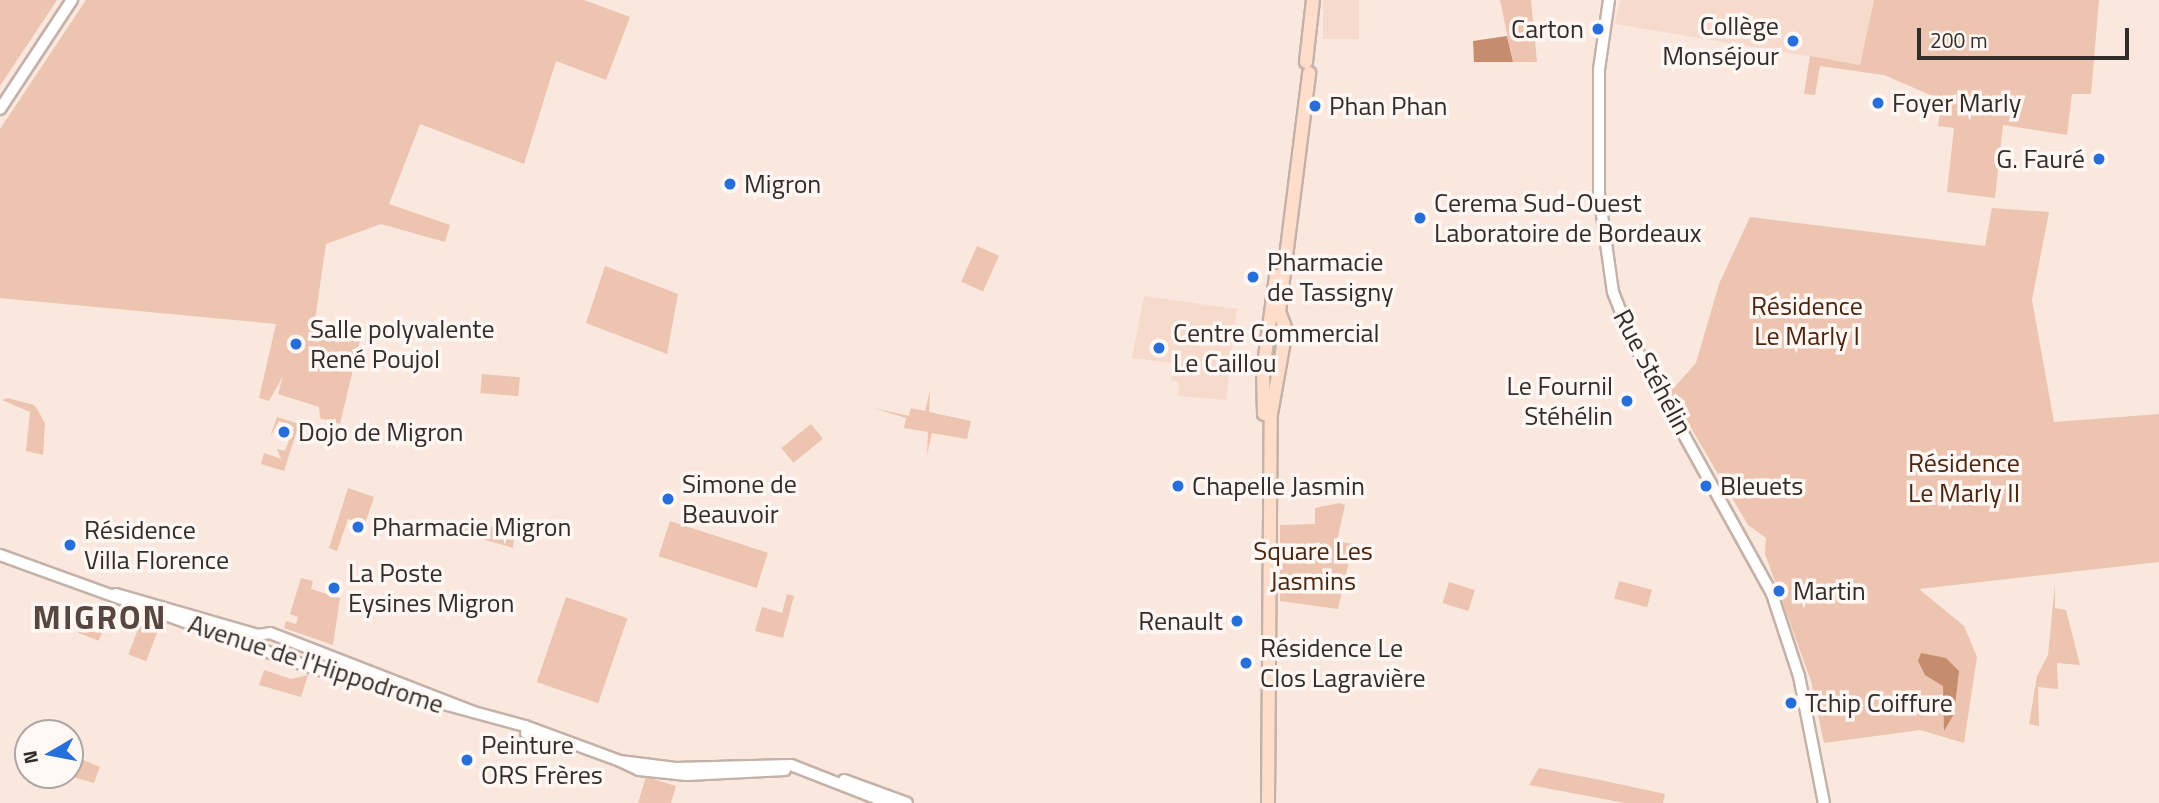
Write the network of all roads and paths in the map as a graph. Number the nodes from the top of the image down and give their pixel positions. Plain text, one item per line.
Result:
1 (72, 0) edge
2 (1314, 0) edge
3 (1609, 0) edge
4 (0, 109) edge
5 (1275, 311) junction
6 (0, 555) edge
7 (116, 594) junction
8 (1266, 601) junction
9 (1265, 668) junction
10 (474, 712) junction
11 (809, 771) junction
12 (888, 803) edge
13 (907, 803) edge
14 (1261, 803) edge
15 (1268, 803) edge
16 (1824, 803) edge

1 - 4 street
2 - 5 main road
3 - 16 street, Rue Stéhélin
5 - 8 main road
5 - 8 main road
6 - 7 street, Avenue de l'Hippodrome
7 - 10 street, Avenue de l'Hippodrome
7 - 10 street, Avenue de l'Hippodrome
8 - 9 main road
9 - 14 main road
9 - 15 main road
10 - 11 street
11 - 12 street
11 - 13 street

